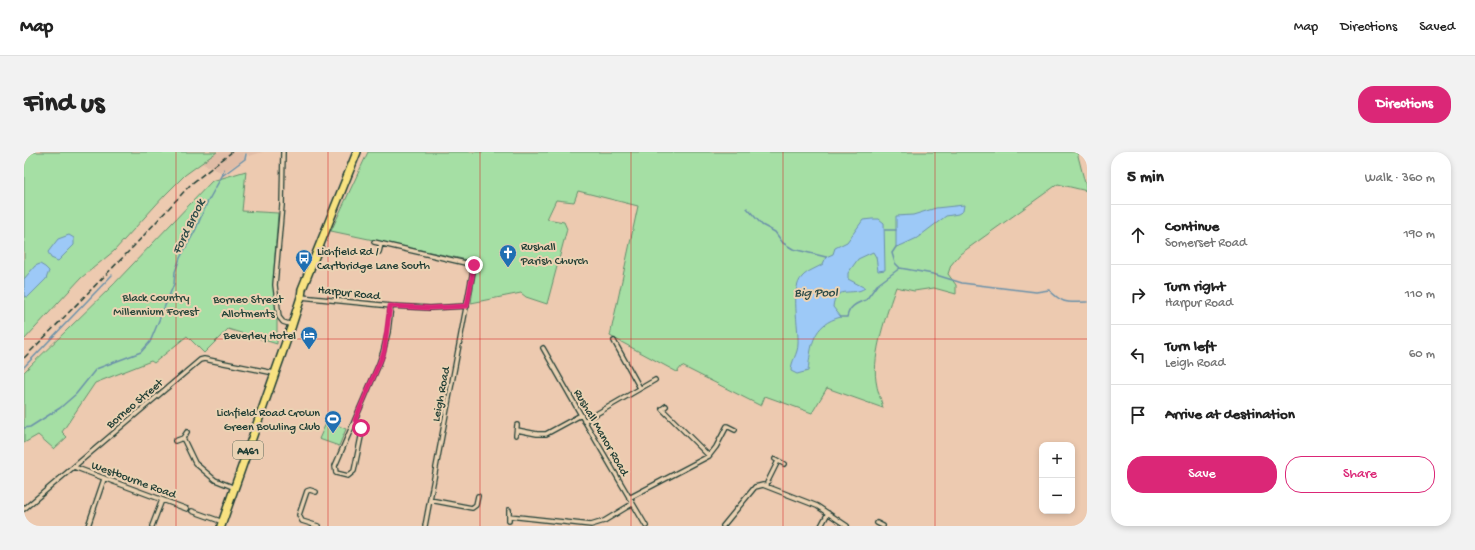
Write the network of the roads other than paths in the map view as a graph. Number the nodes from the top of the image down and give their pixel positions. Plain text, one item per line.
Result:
1 (284, 152) edge
2 (357, 152) edge
3 (374, 242) dead end
4 (381, 244) junction
5 (379, 252) dead end
6 (301, 297) junction
7 (390, 306) junction
8 (467, 306) junction
9 (292, 325) junction
10 (614, 341) dead end
11 (543, 348) dead end
12 (624, 348) dead end
13 (619, 351) junction
14 (274, 373) junction
15 (655, 380) dead end
16 (640, 388) junction
17 (666, 406) dead end
18 (581, 416) junction
19 (355, 420) junction
20 (584, 421) junction
21 (517, 425) dead end
22 (517, 430) junction
23 (735, 430) dead end
24 (187, 432) dead end
25 (516, 435) dead end
26 (184, 438) junction
27 (175, 441) dead end
28 (709, 456) junction
29 (784, 464) dead end
30 (74, 467) junction
31 (104, 479) junction
32 (767, 486) junction
33 (235, 488) junction
34 (316, 492) dead end
35 (477, 497) dead end
36 (629, 498) junction
37 (162, 500) junction
38 (430, 500) junction
39 (632, 504) junction
40 (24, 509) edge
41 (187, 509) dead end
42 (509, 510) dead end
43 (192, 511) dead end
44 (828, 514) junction
45 (509, 516) junction
46 (509, 521) dead end
47 (222, 524) edge
48 (88, 526) edge
49 (152, 526) edge
50 (318, 526) edge
51 (425, 526) edge
52 (646, 526) edge
53 (723, 526) edge
54 (821, 526) edge
55 (847, 526) edge

1 - 9 street
2 - 6 highway, A461
3 - 4 street
4 - 5 street
4 - 8 street, Leigh Road
6 - 7 street, Harpur Road
6 - 9 highway, A461
7 - 8 street, Harpur Road
7 - 19 street
8 - 38 street, Leigh Road
9 - 14 highway, A461
10 - 13 street
11 - 18 street, Rushall Manor Road
12 - 13 street
13 - 16 street
14 - 30 street, Borneo Street
14 - 33 highway, A461
15 - 16 street
16 - 20 street
17 - 28 street
18 - 20 street, Rushall Manor Road
18 - 22 street
19 - 19 street
20 - 36 street, Rushall Manor Road
21 - 22 street
22 - 25 street
23 - 28 street
24 - 26 street
26 - 27 street
26 - 33 street
28 - 36 street
29 - 32 street
30 - 31 street, Westbourne Road
30 - 40 street, Borneo Street
31 - 37 street, Westbourne Road
31 - 48 street
32 - 44 street
32 - 53 street
33 - 47 highway, A461
34 - 50 street
35 - 38 street
36 - 39 street, Rushall Manor Road
37 - 41 street, Westbourne Road
37 - 49 street
38 - 51 street, Leigh Road
39 - 45 street
39 - 52 street, Rushall Manor Road
42 - 45 street
43 - 47 street
44 - 54 street
44 - 55 street
45 - 46 street

